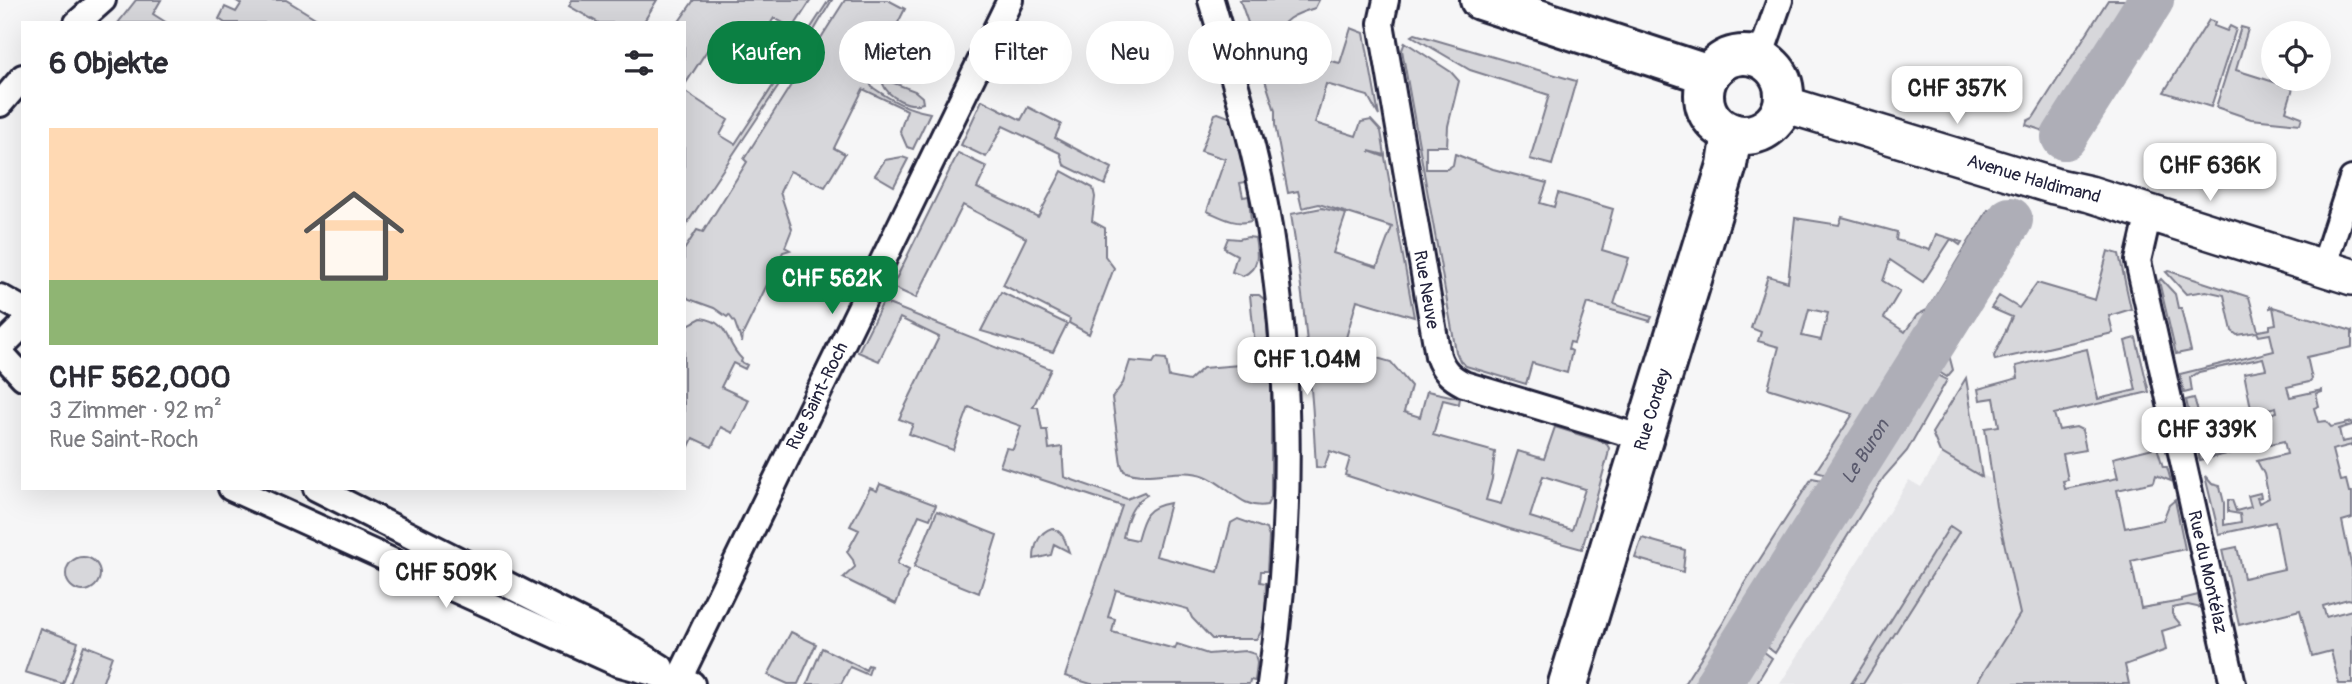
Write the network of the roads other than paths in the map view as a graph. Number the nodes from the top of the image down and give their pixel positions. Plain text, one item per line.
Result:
1 (103, 0) edge
2 (1010, 0) edge
3 (1212, 0) edge
4 (1386, 0) edge
5 (1480, 0) edge
6 (1780, 0) edge
7 (79, 21) edge
8 (1760, 57) junction
9 (1709, 75) junction
10 (21, 79) edge
11 (0, 104) edge
12 (1784, 104) junction
13 (1732, 133) junction
14 (2352, 179) edge
15 (2150, 213) junction
16 (2338, 273) edge
17 (0, 297) edge
18 (21, 309) edge
19 (21, 327) edge
20 (0, 350) edge
21 (21, 375) edge
22 (1643, 438) junction
23 (235, 490) edge
24 (320, 490) edge
25 (685, 681) edge
26 (1270, 684) edge
27 (1568, 684) edge
28 (2233, 684) edge

1 - 7 street
2 - 25 street, Rue Saint-Roch
3 - 26 street
4 - 22 street, Rue Neuve
5 - 9 main road
6 - 8 street
8 - 9 main road
8 - 12 main road
9 - 13 main road
10 - 11 street
12 - 13 main road
12 - 15 main road, Avenue Haldimand
13 - 22 main road, Rue Cordey
14 - 16 street, Avenue Haldimand
15 - 16 main road, Avenue Haldimand
15 - 28 street, Rue du Montélaz
17 - 18 street
19 - 20 street
20 - 21 street
22 - 27 main road, Rue Cordey
23 - 25 street
24 - 25 street

